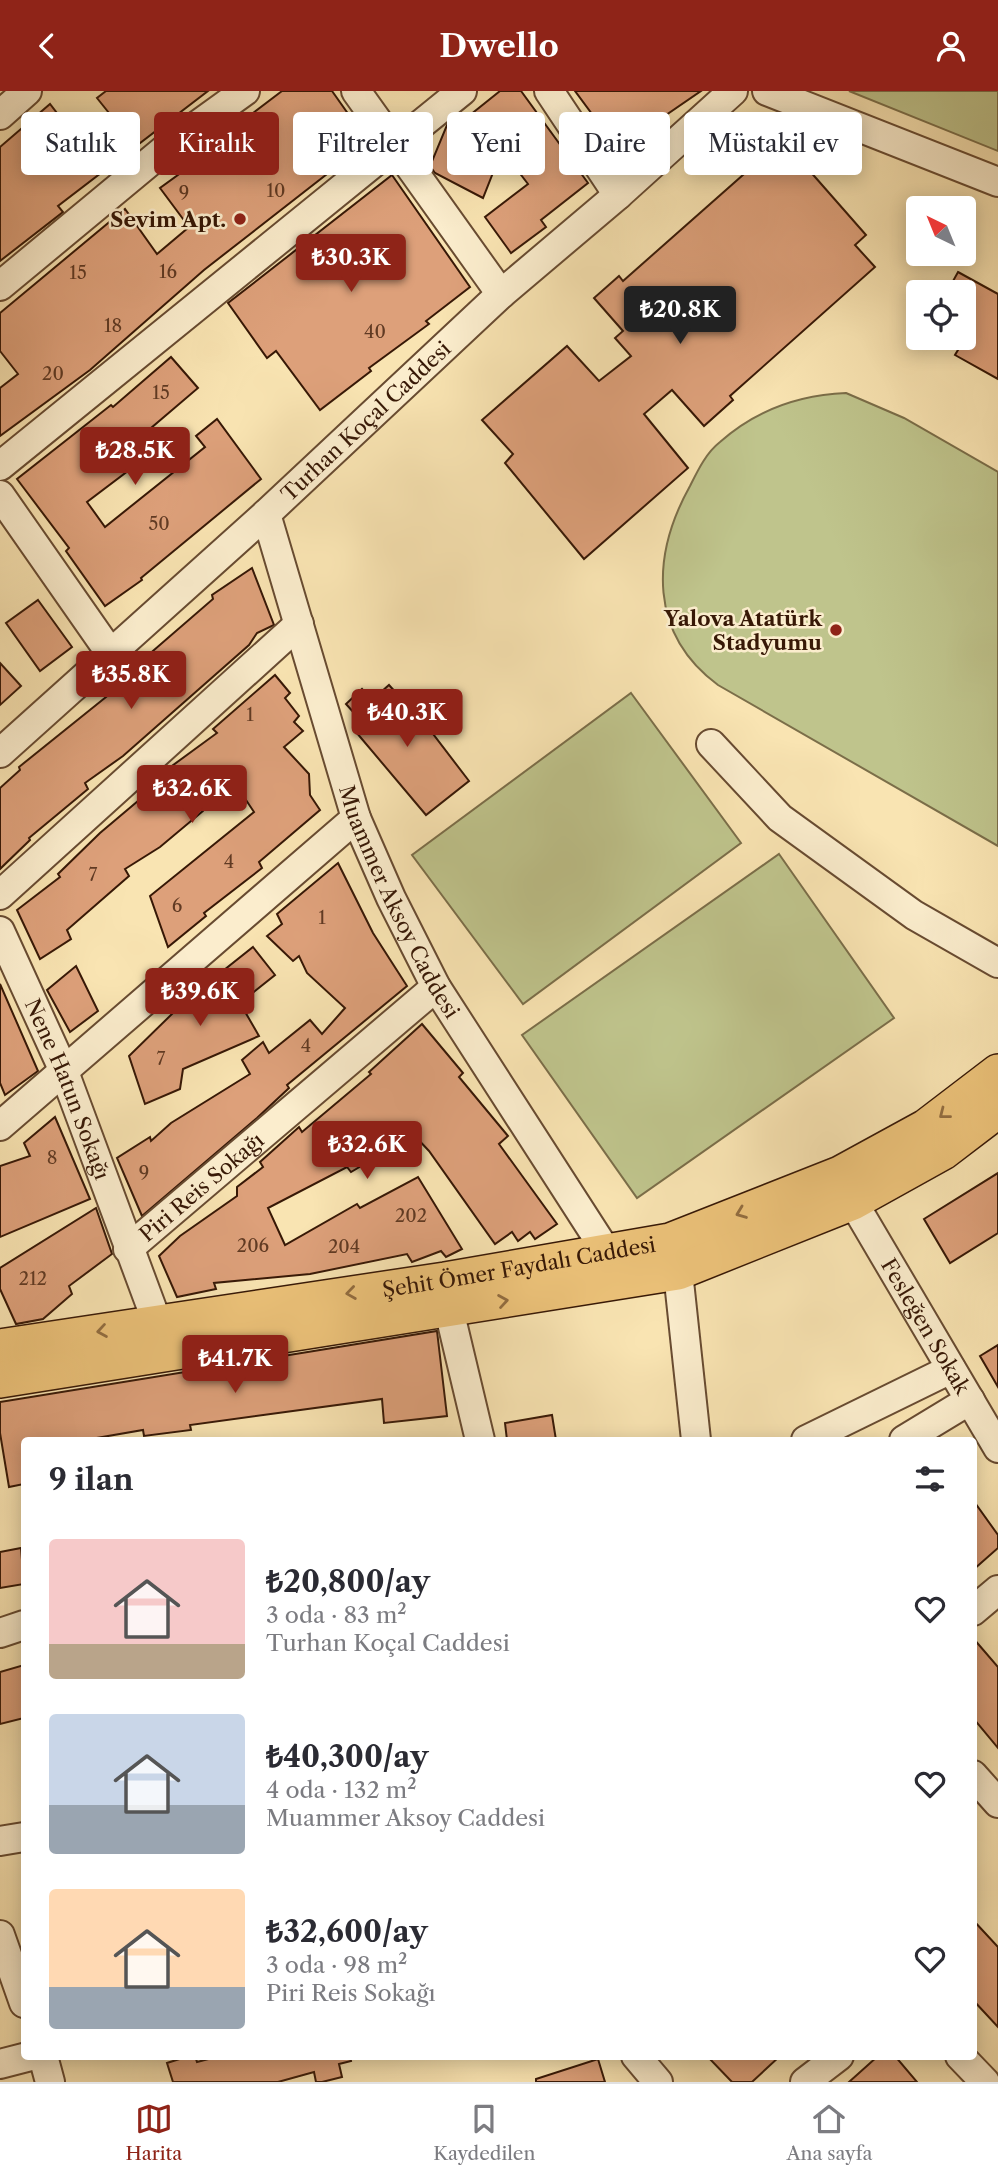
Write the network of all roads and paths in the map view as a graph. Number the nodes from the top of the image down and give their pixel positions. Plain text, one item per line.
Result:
1 (27, 91) edge
2 (246, 91) edge
3 (356, 91) edge
4 (462, 91) edge
5 (549, 91) edge
6 (733, 91) edge
7 (767, 91) edge
8 (370, 112) edge
9 (433, 113) edge
10 (0, 115) edge
11 (355, 175) edge
12 (414, 175) edge
13 (998, 183) edge
14 (618, 195) junction
15 (0, 286) edge
16 (501, 294) junction
17 (0, 466) edge
18 (0, 495) edge
19 (266, 514) junction
20 (299, 624) junction
21 (111, 654) junction
22 (711, 744) dead end
23 (0, 754) edge
24 (356, 818) junction
25 (0, 895) edge
26 (0, 931) edge
27 (998, 963) edge
28 (436, 987) junction
29 (63, 1069) junction
30 (998, 1072) edge
31 (998, 1110) edge
32 (0, 1126) edge
33 (853, 1202) junction
34 (128, 1249) junction
35 (608, 1254) junction
36 (678, 1272) junction
37 (449, 1310) junction
38 (157, 1322) junction
39 (0, 1347) edge
40 (951, 1369) junction
41 (0, 1380) edge
42 (970, 1400) junction
43 (479, 1437) edge
44 (696, 1437) edge
45 (812, 1437) edge
46 (909, 1437) edge
47 (998, 1448) edge
48 (998, 1590) edge
49 (977, 1608) edge
50 (21, 1627) edge
51 (0, 1633) edge
52 (977, 1779) edge
53 (998, 1803) edge
54 (21, 1838) edge
55 (0, 1841) edge
56 (0, 1935) edge
57 (21, 1994) edge
58 (21, 2059) edge
59 (44, 2060) edge
60 (640, 2060) edge
61 (834, 2060) edge
62 (964, 2060) edge
63 (0, 2064) edge
64 (50, 2082) edge
65 (659, 2082) edge
66 (805, 2082) edge
67 (985, 2082) edge

1 - 10 street
2 - 15 street
3 - 8 street
4 - 9 street
5 - 14 street
6 - 14 street, Turhan Koçal Caddesi
7 - 13 street
11 - 17 street
12 - 16 street
14 - 16 street, Turhan Koçal Caddesi
16 - 19 street, Turhan Koçal Caddesi
18 - 21 street
19 - 20 street, Muammer Aksoy Caddesi
19 - 21 street, Turhan Koçal Caddesi
20 - 24 street, Muammer Aksoy Caddesi
20 - 25 street
21 - 23 street, Turhan Koçal Caddesi
22 - 27 street
24 - 28 street, Muammer Aksoy Caddesi
24 - 29 street
26 - 29 street, Nene Hatun Sokağı
28 - 34 street, Piri Reis Sokağı
28 - 35 street, Muammer Aksoy Caddesi
29 - 32 street
29 - 34 street, Nene Hatun Sokağı
30 -> 35 main road, Şehit Ömer Faydalı Caddesi
31 - 33 main road, Şehit Ömer Faydalı Caddesi
33 - 36 main road, Şehit Ömer Faydalı Caddesi
33 - 40 street, Fesleğen Sokak
34 - 38 street, Nene Hatun Sokağı
35 -> 38 main road, Şehit Ömer Faydalı Caddesi
37 -> 36 main road, Şehit Ömer Faydalı Caddesi
36 - 44 street
37 - 41 main road, Şehit Ömer Faydalı Caddesi
37 - 43 street
38 -> 39 main road, Şehit Ömer Faydalı Caddesi
40 - 42 street, Fesleğen Sokak
40 - 45 street
42 - 46 street
42 - 47 street, Fesleğen Sokak
48 - 49 street
50 - 51 street
52 - 53 street
54 - 55 street
56 - 57 street
58 - 63 street
59 - 64 street
60 - 65 street
61 - 66 street
62 - 67 street

